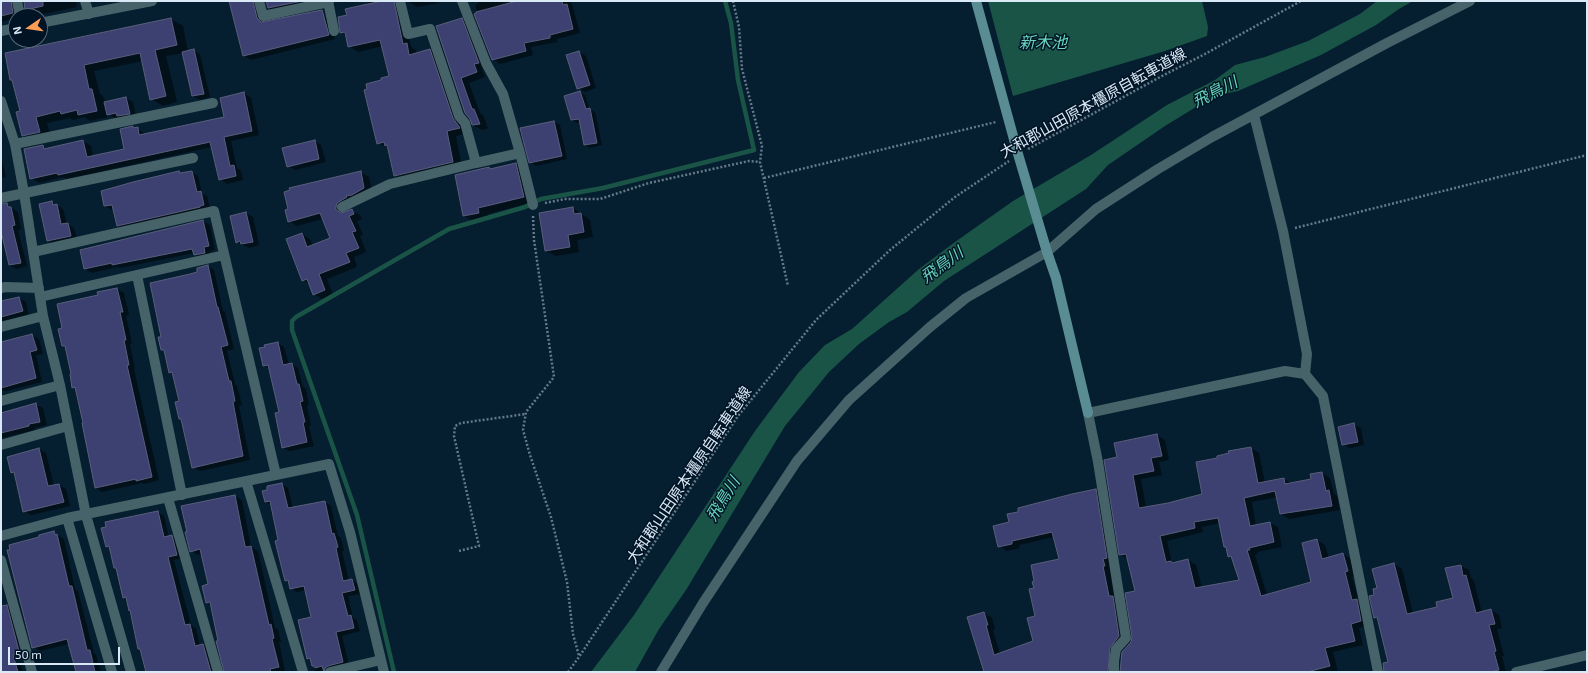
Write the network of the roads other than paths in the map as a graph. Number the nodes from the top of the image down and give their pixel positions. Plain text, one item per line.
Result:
1 (85, 1) edge
2 (152, 1) edge
3 (259, 1) edge
4 (328, 1) edge
5 (400, 1) edge
6 (462, 1) edge
7 (976, 1) edge
8 (1470, 1) edge
9 (89, 14) junction
10 (48, 22) edge
11 (334, 31) dead end
12 (1, 101) edge
13 (214, 103) dead end
14 (1254, 115) junction
15 (15, 144) junction
16 (520, 153) junction
17 (193, 158) dead end
18 (476, 163) junction
19 (24, 194) junction
20 (1, 198) edge
21 (533, 205) road end
22 (342, 208) dead end
23 (1046, 248) junction
24 (33, 252) junction
25 (224, 255) junction
26 (137, 275) junction
27 (1, 288) edge
28 (39, 292) junction
29 (43, 316) junction
30 (1, 327) edge
31 (1305, 374) junction
32 (60, 385) junction
33 (1, 401) edge
34 (1088, 413) junction
35 (68, 426) junction
36 (1, 445) edge
37 (276, 475) junction
38 (246, 481) junction
39 (182, 495) junction
40 (168, 498) junction
41 (86, 515) junction
42 (68, 518) junction
43 (1, 536) edge
44 (1, 560) edge
45 (1587, 655) edge
46 (381, 660) junction
47 (32, 672) edge
48 (112, 672) edge
49 (131, 672) edge
50 (218, 672) edge
51 (303, 672) edge
52 (330, 672) edge
53 (384, 672) edge
54 (661, 672) edge
55 (1114, 672) edge
56 (1378, 672) edge
57 (1516, 672) edge

1 - 9 street
2 - 9 street
3 - 4 street
4 - 11 street
5 - 18 street
6 - 16 street
7 - 23 street
8 - 14 street
9 - 10 street
12 - 15 street
13 - 15 street
14 - 23 street
14 - 31 street
15 - 19 street
16 - 18 street
16 - 21 street
17 - 19 street
18 - 22 street
19 - 20 street
19 - 24 street
23 - 34 street
23 - 54 street
24 - 25 street
24 - 28 street
25 - 26 street
25 - 37 street
26 - 28 street
26 - 39 street
27 - 28 street
28 - 29 street
29 - 30 street
29 - 32 street
31 - 34 street
31 - 56 street
32 - 33 street
32 - 35 street
34 - 55 street
35 - 36 street
35 - 41 street
37 - 38 street
37 - 46 street
38 - 39 street
38 - 51 street
39 - 40 street
40 - 41 street
40 - 50 street
41 - 42 street
41 - 49 street
42 - 43 street
42 - 48 street
44 - 47 street
45 - 57 street
46 - 52 street
46 - 53 street

